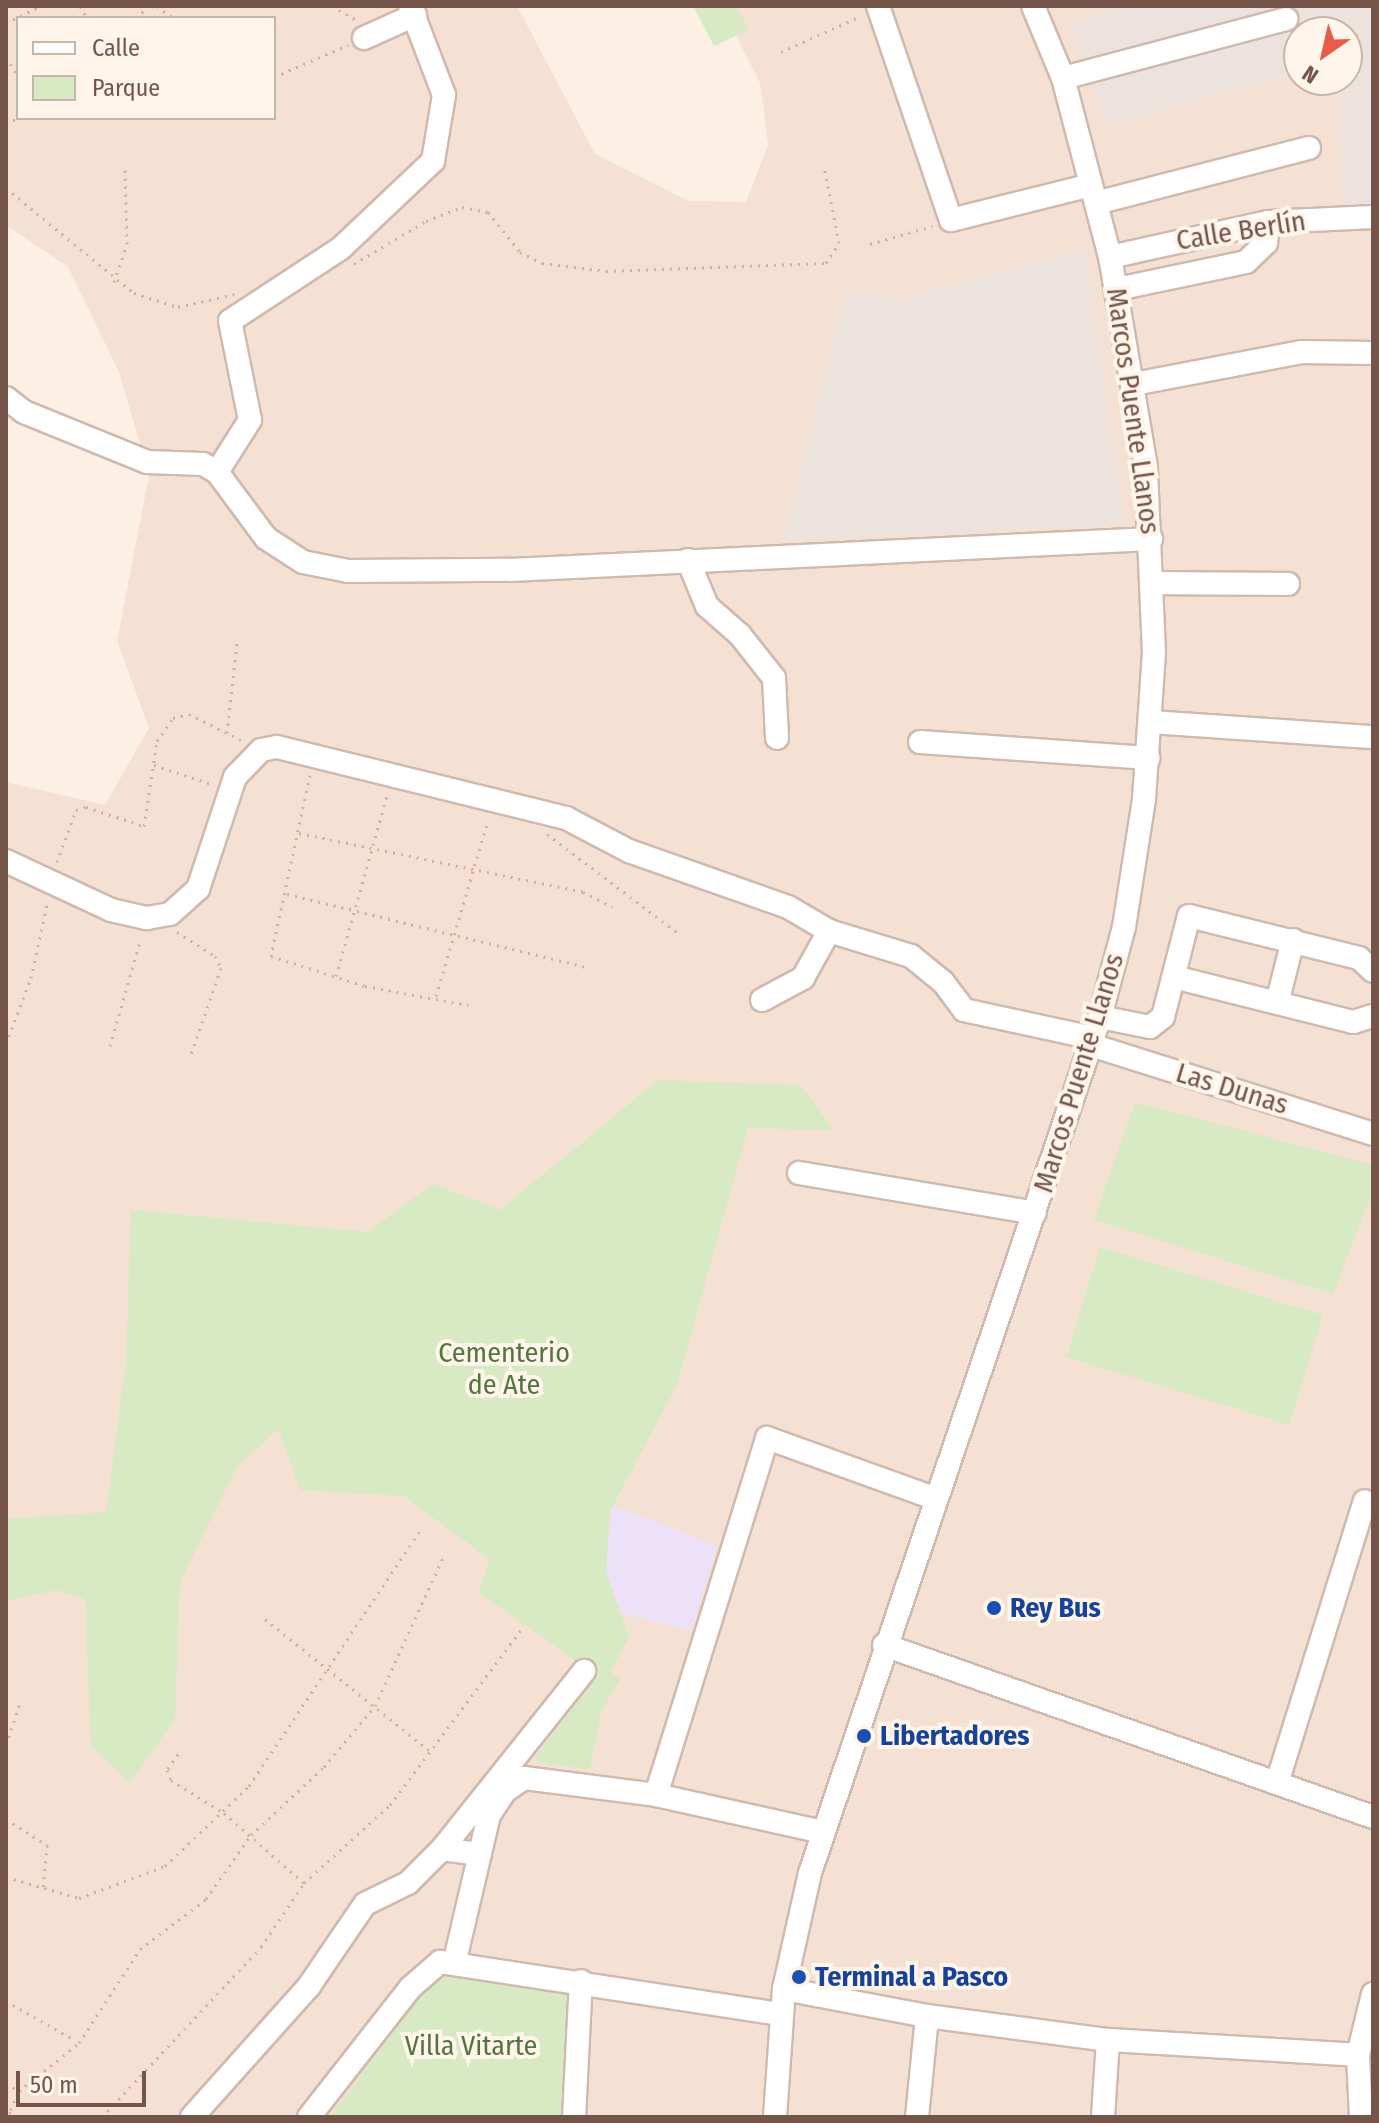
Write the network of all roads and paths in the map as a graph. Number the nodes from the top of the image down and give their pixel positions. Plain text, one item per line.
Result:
1 (41, 6) edge
2 (879, 6) edge
3 (1033, 6) edge
4 (413, 11) edge
5 (20, 16) edge
6 (1283, 20) edge
7 (364, 38) joint
8 (781, 52) dead end
9 (276, 76) edge
10 (1063, 78) junction
11 (1309, 148) dead end
12 (824, 166) dead end
13 (125, 167) dead end
14 (6, 188) edge
15 (1094, 194) junction
16 (1373, 217) edge
17 (951, 220) junction
18 (1268, 222) junction
19 (870, 244) dead end
20 (1150, 246) junction
21 (1110, 257) junction
22 (347, 268) dead end
23 (1155, 281) junction
24 (114, 282) junction
25 (1117, 289) junction
26 (263, 298) junction
27 (1373, 353) edge
28 (1134, 384) junction
29 (6, 398) edge
30 (217, 472) junction
31 (1151, 539) junction
32 (688, 560) junction
33 (1153, 583) junction
34 (1288, 584) dead end
35 (237, 642) dead end
36 (1151, 722) junction
37 (227, 733) junction
38 (1373, 737) edge
39 (777, 738) dead end
40 (920, 742) dead end
41 (261, 750) junction
42 (314, 756) junction
43 (1148, 758) junction
44 (154, 765) junction
45 (392, 776) junction
46 (230, 790) junction
47 (493, 801) junction
48 (518, 807) junction
49 (299, 833) junction
50 (373, 848) junction
51 (6, 861) edge
52 (472, 873) junction
53 (52, 880) junction
54 (287, 894) junction
55 (612, 907) dead end
56 (357, 913) junction
57 (170, 914) junction
58 (147, 918) junction
59 (829, 931) junction
60 (679, 934) dead end
61 (452, 939) junction
62 (1293, 940) junction
63 (586, 967) dead end
64 (1373, 971) edge
65 (336, 976) junction
66 (1174, 977) junction
67 (436, 996) junction
68 (762, 1000) dead end
69 (1277, 1003) junction
70 (468, 1005) dead end
71 (1373, 1016) edge
72 (1095, 1033) junction
73 (6, 1044) edge
74 (110, 1046) dead end
75 (190, 1057) dead end
76 (1373, 1134) edge
77 (799, 1173) dead end
78 (1035, 1213) junction
79 (934, 1498) junction
80 (1365, 1501) dead end
81 (419, 1532) dead end
82 (444, 1555) dead end
83 (265, 1619) dead end
84 (524, 1626) dead end
85 (884, 1645) junction
86 (329, 1670) junction
87 (584, 1671) dead end
88 (20, 1703) dead end
89 (375, 1706) junction
90 (6, 1745) edge
91 (431, 1752) junction
92 (178, 1754) dead end
93 (1277, 1783) junction
94 (656, 1795) junction
95 (224, 1813) junction
96 (1373, 1817) edge
97 (6, 1819) edge
98 (823, 1832) junction
99 (251, 1835) junction
100 (442, 1849) junction
101 (476, 1854) junction
102 (6, 1877) edge
103 (304, 1883) junction
104 (43, 1891) junction
105 (455, 1960) junction
106 (581, 1981) junction
107 (784, 1989) junction
108 (1373, 1994) edge
109 (6, 2001) edge
110 (781, 2014) junction
111 (927, 2016) junction
112 (71, 2038) dead end
113 (1108, 2040) junction
114 (1358, 2055) junction
115 (6, 2083) edge
116 (19, 2091) junction
117 (8, 2114) edge
118 (18, 2117) edge
119 (102, 2117) edge
120 (192, 2117) edge
121 (309, 2117) edge
122 (574, 2117) edge
123 (775, 2117) edge
124 (917, 2117) edge
125 (1103, 2117) edge
126 (1361, 2117) edge

1 - 5 path
2 - 8 path
2 - 17 street
3 - 10 street, Marcos Puente Llanos
4 - 7 street
4 - 26 street
6 - 10 street
7 - 9 path
10 - 15 street, Marcos Puente Llanos
11 - 15 street
12 - 22 path
13 - 24 path
14 - 24 path
15 - 17 street
15 - 21 street, Marcos Puente Llanos
16 - 18 street, Calle Berlín
17 - 19 path
18 - 20 street, Calle Berlín
18 - 23 street
20 - 21 street, Calle Berlín
20 - 23 street
21 - 25 street, Marcos Puente Llanos
23 - 25 street
24 - 26 path
25 - 28 street, Marcos Puente Llanos
26 - 30 street
27 - 28 street
28 - 31 street, Marcos Puente Llanos
29 - 30 street
30 - 32 street
31 - 32 street
31 - 33 street, Marcos Puente Llanos
32 - 39 street
33 - 34 street
33 - 36 street, Marcos Puente Llanos
35 - 37 path
36 - 38 street
36 - 43 street, Marcos Puente Llanos
37 - 41 path
37 - 44 path
40 - 43 street
41 - 42 street
41 - 46 street
42 - 45 street
42 - 49 path
43 - 72 street, Marcos Puente Llanos
44 - 46 path
44 - 53 path
45 - 47 street
45 - 50 path
46 - 57 street
47 - 48 street
47 - 52 path
48 - 59 street
48 - 60 path
49 - 50 path
49 - 54 path
50 - 52 path
50 - 56 path
51 - 53 street
52 - 55 path
52 - 61 path
53 - 58 street
53 - 73 path
54 - 56 path
54 - 65 path
56 - 61 path
56 - 65 path
57 - 58 street
57 - 75 path
58 - 74 path
59 - 68 street
59 - 72 street
61 - 63 path
61 - 67 path
62 - 64 street
62 - 66 street
62 - 69 street
65 - 67 path
66 - 69 street
66 - 72 street
67 - 70 path
69 - 71 street
72 - 76 street, Las Dunas
72 - 78 street, Marcos Puente Llanos
77 - 78 street
78 - 79 street, Marcos Puente Llanos
79 - 85 street, Marcos Puente Llanos
79 - 94 street
80 - 93 street
81 - 86 path
82 - 89 path
83 - 86 path
84 - 91 path
85 - 93 street
85 - 98 street, Marcos Puente Llanos
86 - 89 path
86 - 95 path
87 - 100 street
88 - 90 path
89 - 91 path
89 - 99 path
91 - 103 path
92 - 95 path
93 - 96 street
94 - 98 street
94 - 101 street
95 - 99 path
95 - 104 path
97 - 104 path
98 - 107 street, Marcos Puente Llanos
99 - 103 path
99 - 116 path
100 - 101 street
100 - 120 street
101 - 105 street
102 - 104 path
103 - 119 path
105 - 106 street
105 - 121 street
106 - 110 street
106 - 122 street
107 - 110 street, Marcos Puente Llanos
107 - 111 street
108 - 114 street
109 - 112 path
110 - 123 street, Marcos Puente Llanos
111 - 113 street
111 - 124 street
113 - 114 street
113 - 125 street
114 - 126 street
115 - 116 path
116 - 117 path
117 - 118 path

